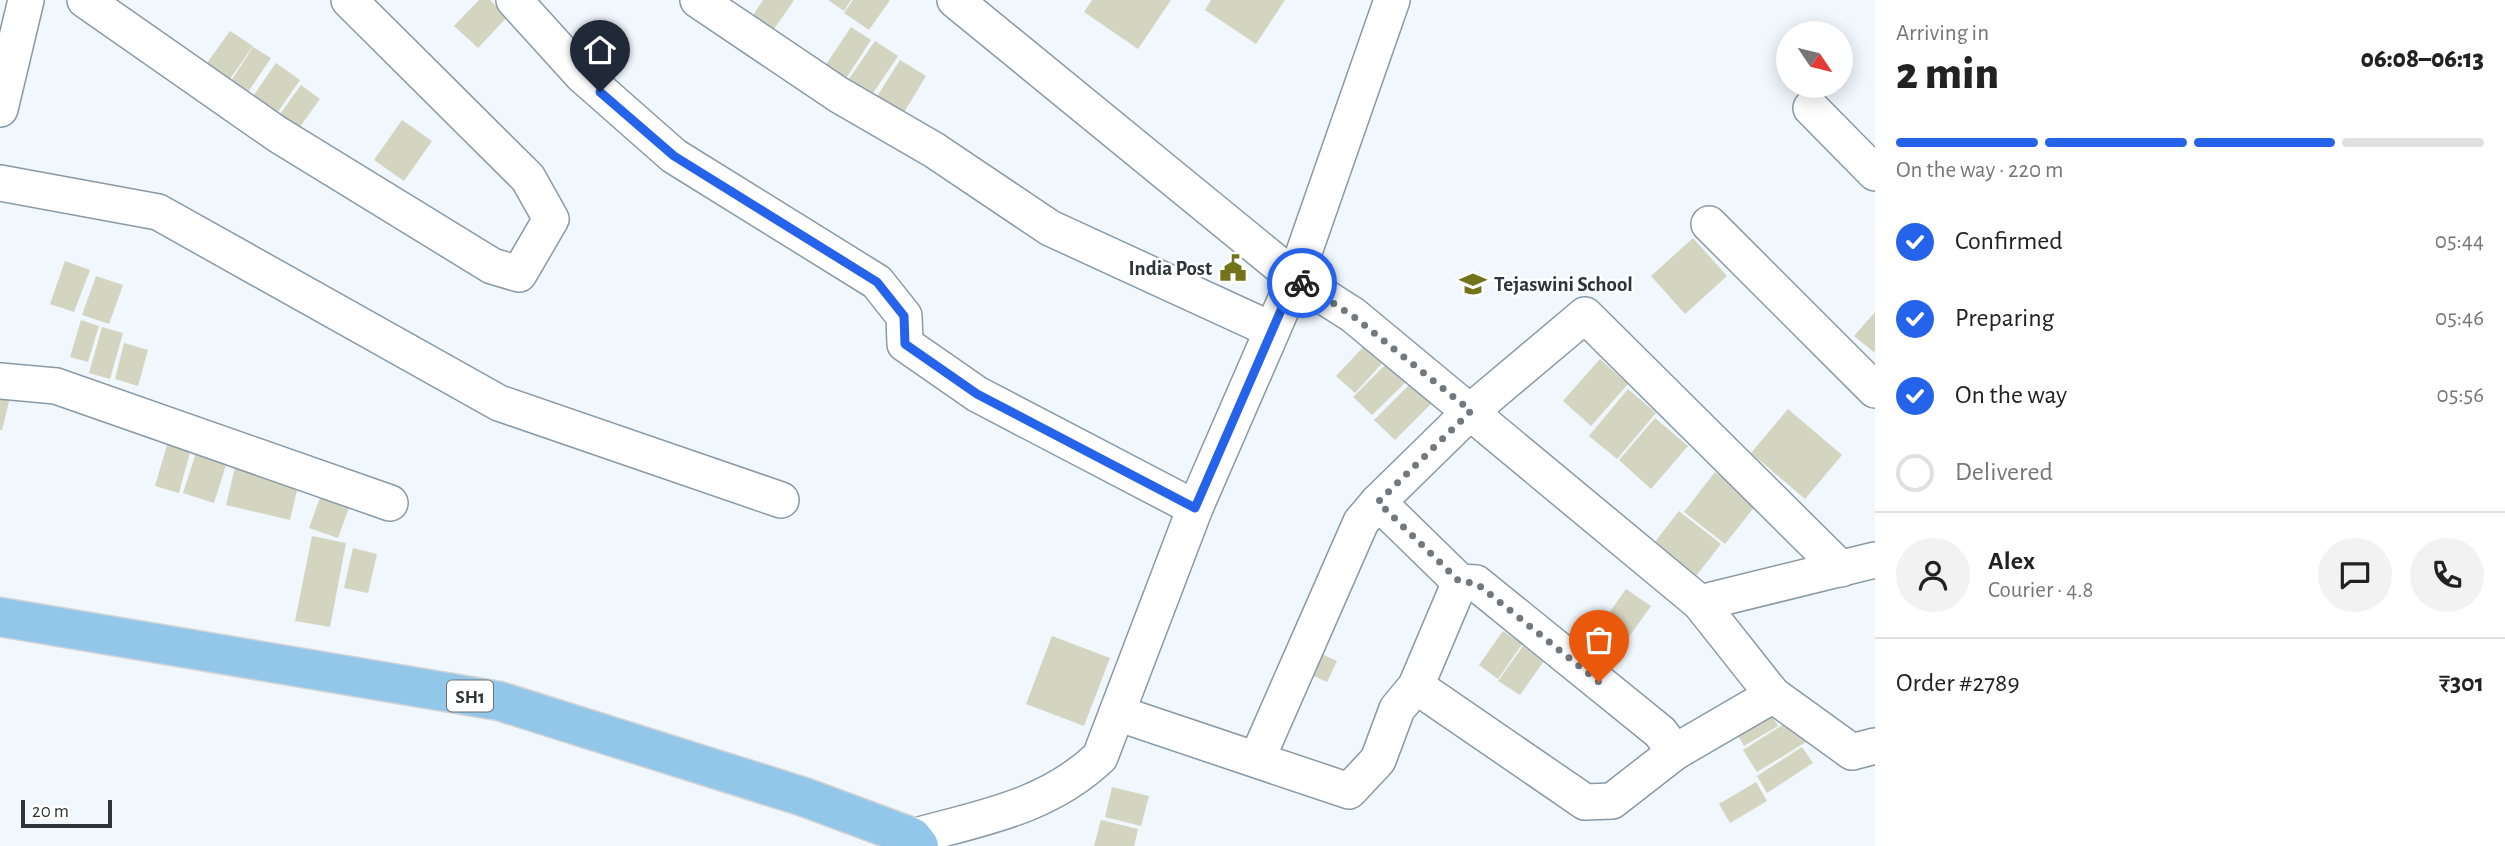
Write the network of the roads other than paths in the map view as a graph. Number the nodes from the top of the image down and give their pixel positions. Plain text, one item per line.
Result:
1 (26, 0) edge
2 (85, 0) edge
3 (349, 0) edge
4 (514, 0) edge
5 (698, 0) edge
6 (955, 0) edge
7 (1392, 0) edge
8 (1811, 108) dead end
9 (0, 109) edge
10 (1875, 173) edge
11 (0, 183) edge
12 (1709, 224) dead end
13 (1295, 278) junction
14 (1272, 330) junction
15 (0, 381) edge
16 (1875, 390) edge
17 (1471, 411) junction
18 (781, 500) dead end
19 (1378, 502) junction
20 (390, 503) dead end
21 (1195, 508) junction
22 (1875, 560) edge
23 (1841, 569) junction
24 (1460, 582) junction
25 (1700, 603) junction
26 (0, 617) edge
27 (1416, 687) junction
28 (1773, 695) junction
29 (1117, 713) junction
30 (1875, 746) edge
31 (1675, 752) junction
32 (1257, 759) junction
33 (916, 842) edge

1 - 9 street
2 - 3 street
4 - 21 street
5 - 14 street
6 - 13 street
7 - 13 street
8 - 10 street
11 - 18 street
12 - 16 street
13 - 14 street
13 - 17 street
14 - 21 street
15 - 20 street
17 - 19 street
17 - 23 street
17 - 25 street
19 - 24 street
19 - 32 street
21 - 29 street
22 - 23 street
23 - 25 street
24 - 27 street
24 - 31 street
25 - 28 street
26 - 33 main road, SH1
27 - 31 street
27 - 32 street
28 - 30 street
28 - 31 street
29 - 32 street
29 - 33 street

